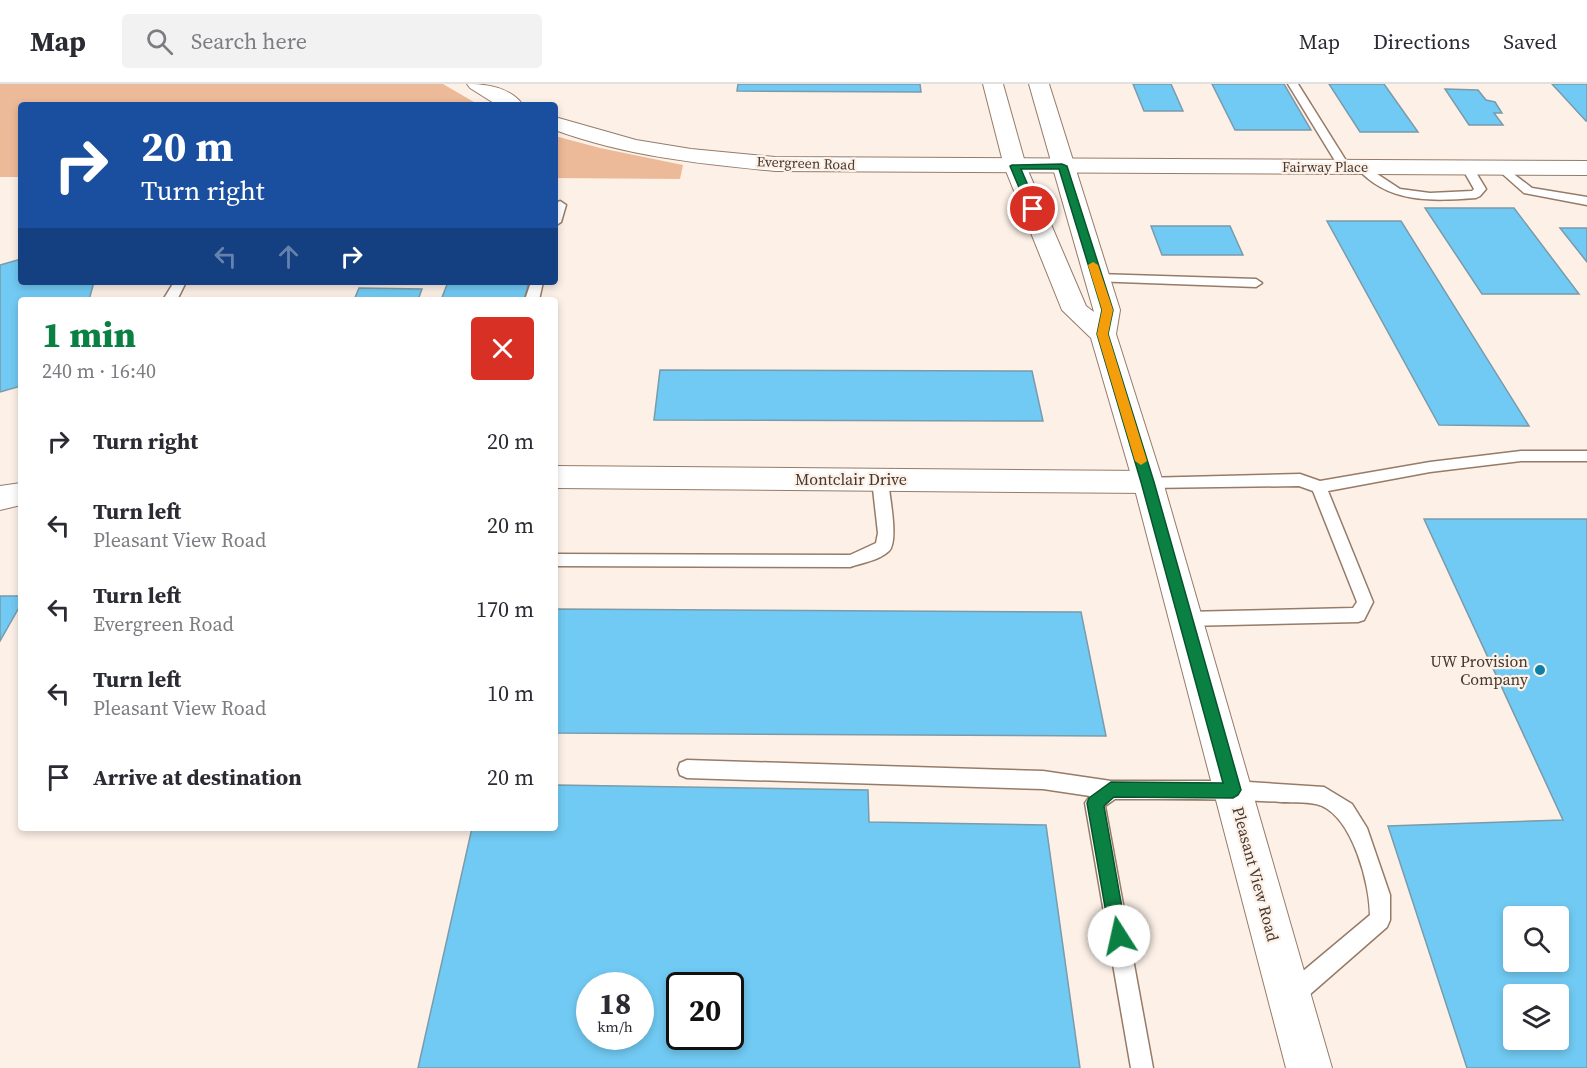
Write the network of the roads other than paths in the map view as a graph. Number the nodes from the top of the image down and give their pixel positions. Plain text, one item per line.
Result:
1 (477, 84) edge
2 (993, 84) edge
3 (1039, 84) edge
4 (1293, 84) edge
5 (507, 102) edge
6 (558, 124) edge
7 (1015, 166) junction
8 (1062, 166) junction
9 (1353, 167) junction
10 (1503, 168) junction
11 (1587, 168) edge
12 (1587, 201) edge
13 (560, 205) dead end
14 (558, 212) edge
15 (1097, 278) junction
16 (1256, 283) dead end
17 (1103, 334) junction
18 (1587, 456) edge
19 (558, 477) edge
20 (879, 480) junction
21 (1148, 482) junction
22 (1319, 487) junction
23 (18, 495) edge
24 (0, 498) edge
25 (558, 560) edge
26 (1185, 619) junction
27 (687, 769) dead end
28 (1111, 790) junction
29 (1233, 790) junction
30 (1290, 996) junction
31 (1142, 1068) edge
32 (1309, 1068) edge

1 - 5 street
2 - 7 street
3 - 8 street, Pleasant View Road
4 - 9 lane
6 - 7 street, Evergreen Road
7 - 8 street, Evergreen Road
7 - 17 street
8 - 9 street, Fairway Place
8 - 15 street, Pleasant View Road
9 - 10 street, Fairway Place
10 - 11 street, Fairway Place
10 - 12 lane
13 - 14 lane
15 - 16 lane
15 - 17 street, Pleasant View Road
17 - 21 street, Pleasant View Road
18 - 22 lane
19 - 20 street, Montclair Drive
20 - 21 street, Montclair Drive
20 - 25 lane
21 - 22 lane
21 - 26 street, Pleasant View Road
22 - 26 lane
23 - 24 street
26 - 29 street, Pleasant View Road
27 - 28 lane
28 - 29 lane
28 - 31 lane
29 - 30 street, Pleasant View Road
29 - 30 lane
30 - 32 street, Pleasant View Road

